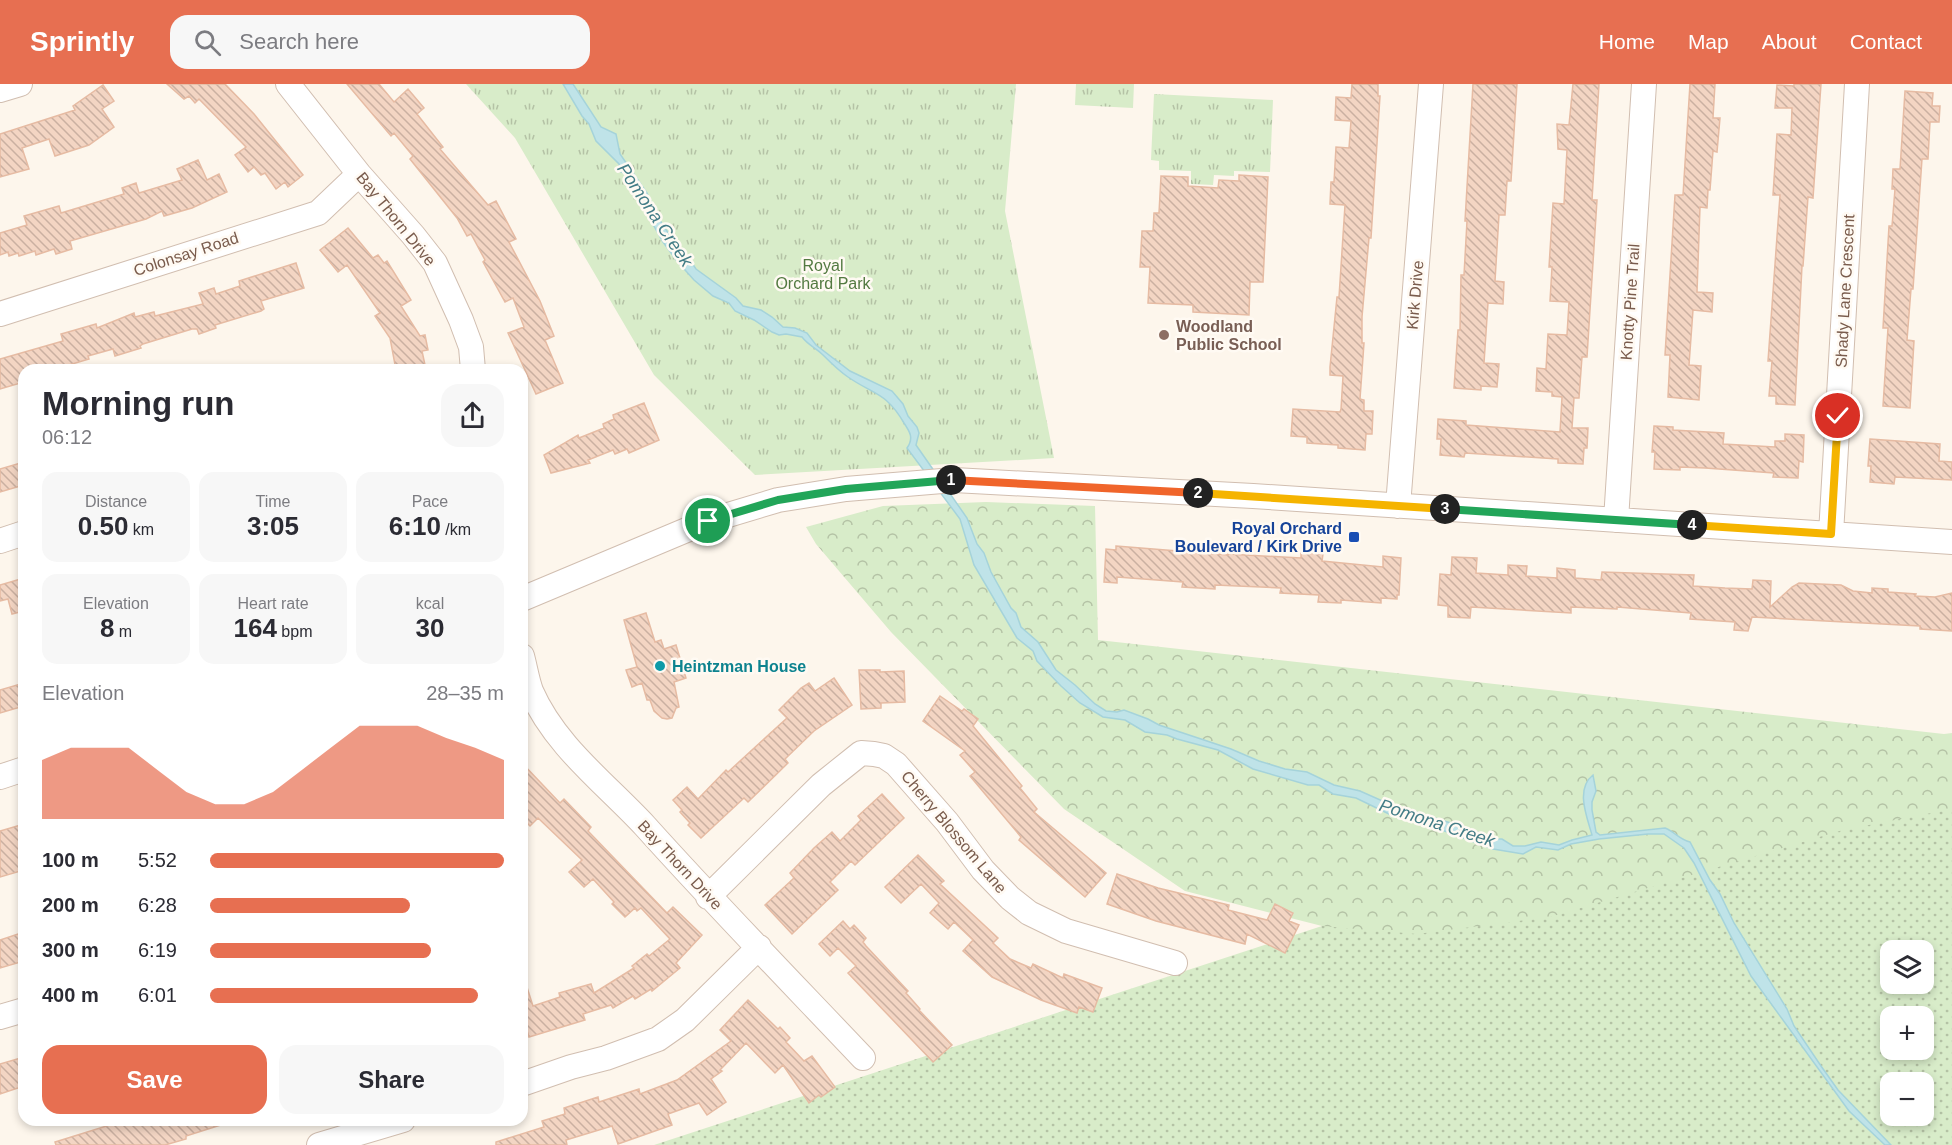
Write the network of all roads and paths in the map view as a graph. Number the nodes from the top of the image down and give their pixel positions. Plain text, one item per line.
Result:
1 (20, 84) edge
2 (288, 84) edge
3 (1431, 84) edge
4 (1644, 84) edge
5 (1857, 84) edge
6 (0, 90) edge
7 (359, 174) junction
8 (0, 314) edge
9 (472, 364) edge
10 (1398, 506) junction
11 (1616, 520) junction
12 (1831, 534) junction
13 (18, 535) edge
14 (0, 541) edge
15 (1952, 542) edge
16 (528, 596) edge
17 (528, 679) edge
18 (18, 771) edge
19 (0, 777) edge
20 (708, 897) junction
21 (759, 947) junction
22 (1175, 963) dead end
23 (18, 1012) edge
24 (0, 1017) edge
25 (863, 1058) dead end
26 (528, 1082) edge
27 (383, 1126) edge
28 (319, 1145) edge

1 - 6 street
2 - 7 street, Bay Thorn Drive
3 - 10 street, Kirk Drive
4 - 11 street, Knotty Pine Trail
5 - 12 street, Shady Lane Crescent
7 - 8 street, Colonsay Road
7 - 9 street, Bay Thorn Drive
10 - 11 street
10 - 16 street
11 - 12 street
12 - 15 street
13 - 14 street
17 - 20 street, Bay Thorn Drive
18 - 19 street
20 - 21 street, Bay Thorn Drive
20 - 22 street, Cherry Blossom Lane
21 - 25 street, Bay Thorn Drive
21 - 26 street
23 - 24 street
27 - 28 street

